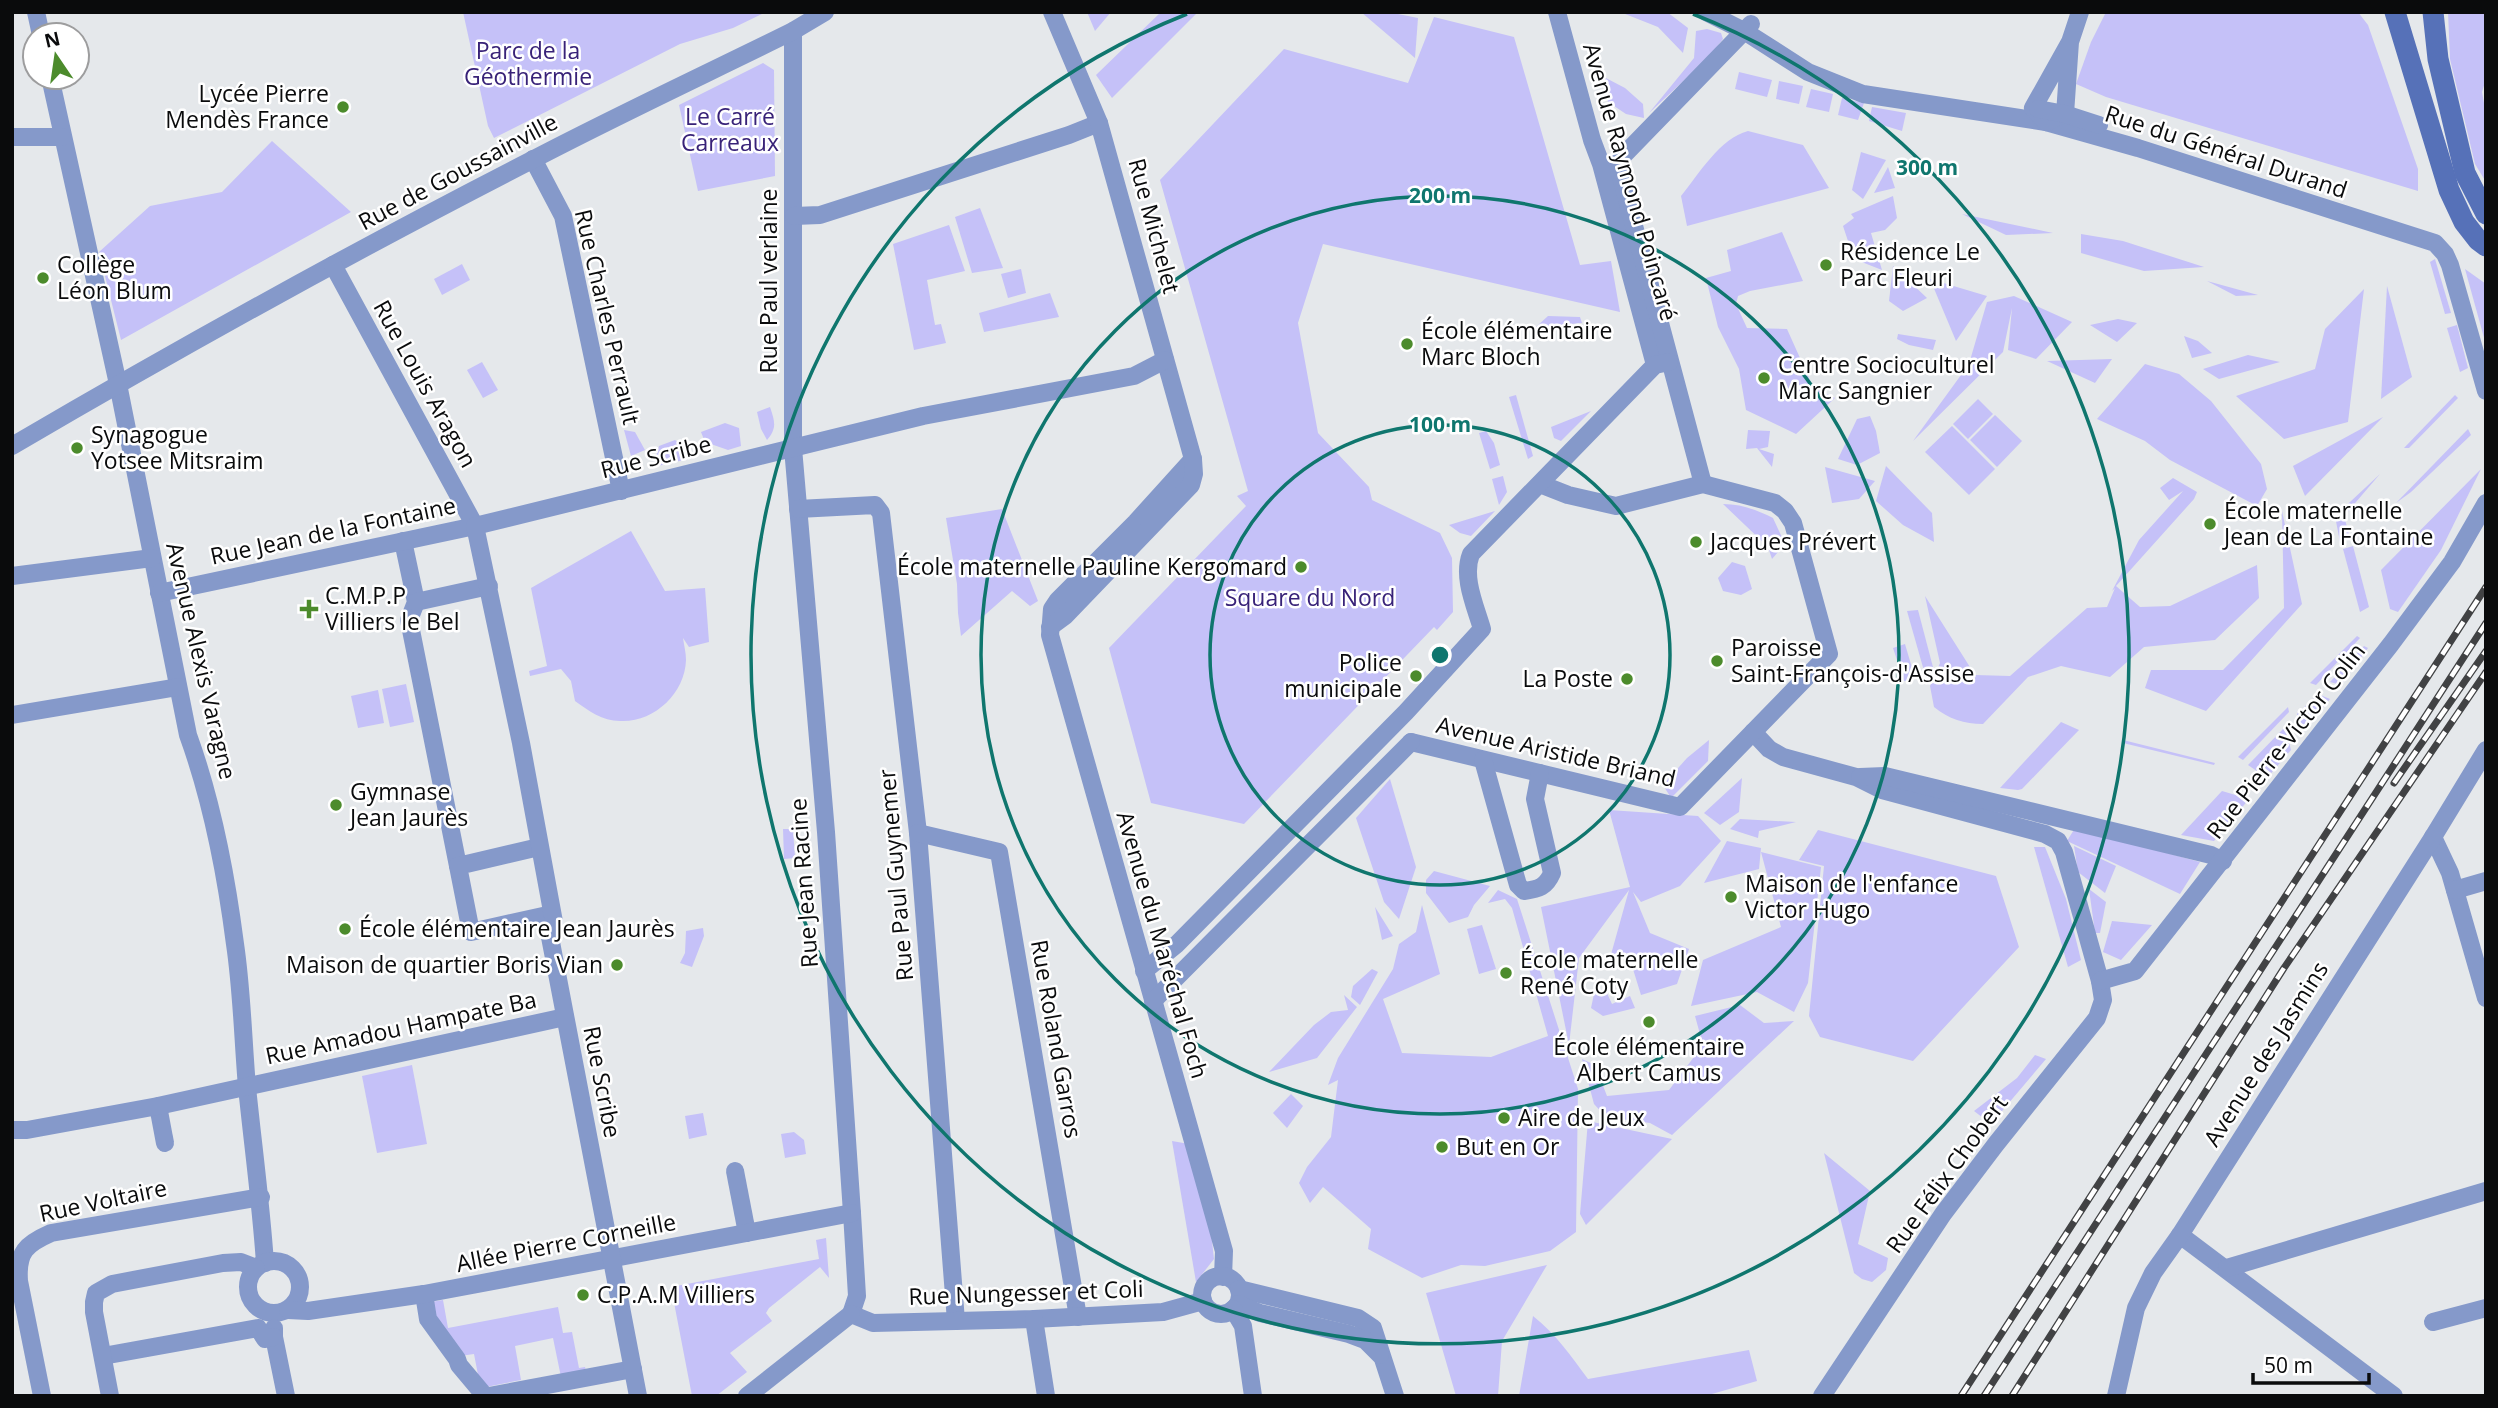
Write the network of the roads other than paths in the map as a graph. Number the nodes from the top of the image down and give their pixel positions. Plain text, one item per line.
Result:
1 (825, 12) edge
2 (1052, 12) edge
3 (1557, 12) edge
4 (1706, 12) edge
5 (1733, 12) edge
6 (2080, 12) edge
7 (2395, 12) edge
8 (2433, 12) edge
9 (1748, 27) junction
10 (793, 31) junction
11 (2070, 42) junction
12 (53, 91) edge
13 (2033, 108) junction
14 (2055, 116) junction
15 (1099, 123) junction
16 (12, 137) edge
17 (62, 137) junction
18 (533, 159) junction
19 (1609, 163) junction
20 (2486, 214) edge
21 (794, 216) junction
22 (2483, 245) edge
23 (333, 265) junction
24 (1165, 360) junction
25 (1662, 364) junction
26 (118, 384) junction
27 (2486, 391) edge
28 (12, 446) edge
29 (793, 448) junction
30 (1540, 484) junction
31 (1703, 484) junction
32 (621, 491) junction
33 (2486, 503) edge
34 (798, 509) junction
35 (475, 526) junction
36 (403, 541) junction
37 (152, 558) junction
38 (12, 576) edge
39 (489, 586) junction
40 (159, 593) junction
41 (416, 602) junction
42 (1050, 627) joint
43 (178, 687) junction
44 (1406, 712) junction
45 (12, 715) edge
46 (1753, 732) junction
47 (1411, 742) junction
48 (2486, 750) edge
49 (1483, 760) junction
50 (1540, 774) junction
51 (1856, 777) junction
52 (2064, 820) junction
53 (918, 833) junction
54 (2434, 837) junction
55 (2058, 841) junction
56 (539, 847) junction
57 (2224, 861) junction
58 (458, 866) junction
59 (2486, 881) edge
60 (2455, 890) junction
61 (552, 914) junction
62 (1144, 971) junction
63 (2100, 981) junction
64 (2486, 998) edge
65 (1153, 1001) junction
66 (565, 1017) junction
67 (247, 1087) junction
68 (158, 1106) junction
69 (12, 1130) edge
70 (165, 1143) dead end
71 (735, 1171) dead end
72 (2486, 1191) edge
73 (261, 1197) junction
74 (852, 1213) junction
75 (747, 1233) junction
76 (2180, 1235) junction
77 (612, 1260) junction
78 (261, 1266) junction
79 (2227, 1268) junction
80 (1223, 1276) junction
81 (424, 1294) junction
82 (1203, 1301) junction
83 (1237, 1301) junction
84 (2486, 1308) edge
85 (282, 1312) junction
86 (850, 1314) junction
87 (1078, 1317) junction
88 (1034, 1319) junction
89 (956, 1321) junction
90 (2433, 1322) dead end
91 (274, 1337) junction
92 (103, 1356) junction
93 (633, 1369) junction
94 (456, 1375) dead end
95 (42, 1396) edge
96 (110, 1396) edge
97 (286, 1396) edge
98 (472, 1396) edge
99 (487, 1396) edge
100 (638, 1396) edge
101 (747, 1396) edge
102 (1046, 1396) edge
103 (1253, 1396) edge
104 (1395, 1396) edge
105 (1822, 1396) edge
106 (2116, 1396) edge
107 (2394, 1396) edge

1 - 10 street, Rue de Goussainville
2 - 15 street, Rue Michelet
3 - 19 street, Avenue Raymond Poincaré
4 - 9 street
5 - 9 street
6 - 11 street
7 - 22 main road
8 - 20 main road
9 - 13 street
9 - 14 street, Rue du Général Durand
9 - 19 street
10 - 18 street, Rue de Goussainville
10 - 21 street, Rue Paul verlaine
11 - 13 street
11 - 14 street
12 - 17 street, Avenue Alexis Varagne
13 - 14 street
14 - 27 street, Rue du Général Durand
15 - 21 street
15 - 24 street, Rue Michelet
16 - 17 street
17 - 26 street, Avenue Alexis Varagne
18 - 23 street, Rue de Goussainville
18 - 32 street, Rue Charles Perrault
19 - 25 street, Avenue Raymond Poincaré
21 - 29 street, Rue Paul verlaine
23 - 26 street, Rue de Goussainville
23 - 35 street, Rue Louis Aragon
24 - 29 street, Rue Scribe
24 - 42 street, Rue Michelet
25 - 30 street
25 - 31 street, Avenue Raymond Poincaré
26 - 28 street, Rue de Goussainville
26 - 37 street, Avenue Alexis Varagne
29 - 32 street, Rue Scribe
29 - 34 street, Rue Jean Racine
30 - 31 street
30 - 44 street
31 - 46 street
32 - 35 street, Rue Scribe
33 - 57 street, Rue Pierre-Victor Colin
34 - 53 street, Rue Paul Guynemer
34 - 74 street, Rue Jean Racine
35 - 36 street, Rue Jean de la Fontaine
35 - 39 street, Rue Scribe
36 - 40 street, Rue Jean de la Fontaine
36 - 41 street
37 - 38 street
37 - 40 street, Avenue Alexis Varagne
39 - 41 street
39 - 56 street, Rue Scribe
40 - 43 street, Avenue Alexis Varagne
41 - 58 street
42 - 62 street, Avenue du Maréchal Foch
43 - 45 street
43 - 67 street, Avenue Alexis Varagne
44 - 47 street
44 - 62 street
46 - 50 street, Avenue Aristide Briand
46 - 51 street
47 - 49 street, Avenue Aristide Briand
47 - 65 street
48 - 54 street, Avenue des Jasmins
49 - 50 street, Avenue Aristide Briand
49 - 50 street
51 - 52 street
51 - 55 street
52 - 55 street
52 - 57 street
53 - 87 street, Rue Roland Garros
53 - 89 street, Rue Paul Guynemer
54 - 60 street
54 - 76 street, Avenue des Jasmins
55 - 63 street
56 - 58 street
56 - 61 street, Rue Scribe
57 - 63 street, Rue Pierre-Victor Colin
58 - 61 street
59 - 60 street
60 - 64 street
61 - 66 street, Rue Scribe
62 - 65 street, Avenue du Maréchal Foch
63 - 105 street, Rue Félix Chobert
65 - 80 street, Avenue du Maréchal Foch
66 - 67 street, Rue Amadou Hampate Ba
66 - 77 street, Rue Scribe
67 - 68 street, Rue Amadou Hampate Ba
67 - 73 street, Avenue Alexis Varagne
68 - 69 street, Rue Amadou Hampate Ba
68 - 70 street
71 - 75 street
72 - 79 street
73 - 78 street, Avenue Alexis Varagne
73 - 95 street, Rue Voltaire
74 - 75 street, Allée Pierre Corneille
74 - 86 street, Rue Jean Racine
75 - 77 street, Allée Pierre Corneille
76 - 79 street
76 - 106 street, Avenue des Jasmins
77 - 81 street, Allée Pierre Corneille
77 - 93 street, Rue Scribe
78 - 85 street, Avenue Alexis Varagne
78 - 85 street
78 - 92 street
79 - 107 street
80 - 82 street
80 - 83 street
81 - 85 street, Allée Pierre Corneille
81 - 99 street
82 - 83 street
82 - 87 street, Rue Nungesser et Coli
83 - 103 street
83 - 104 street
84 - 90 street
85 - 91 street
86 - 89 street, Rue Nungesser et Coli
86 - 101 street
87 - 88 street, Rue Nungesser et Coli
88 - 89 street, Rue Nungesser et Coli
88 - 102 street
91 - 92 street
91 - 97 street
92 - 96 street
93 - 99 street
93 - 100 street, Rue Scribe
94 - 98 street

